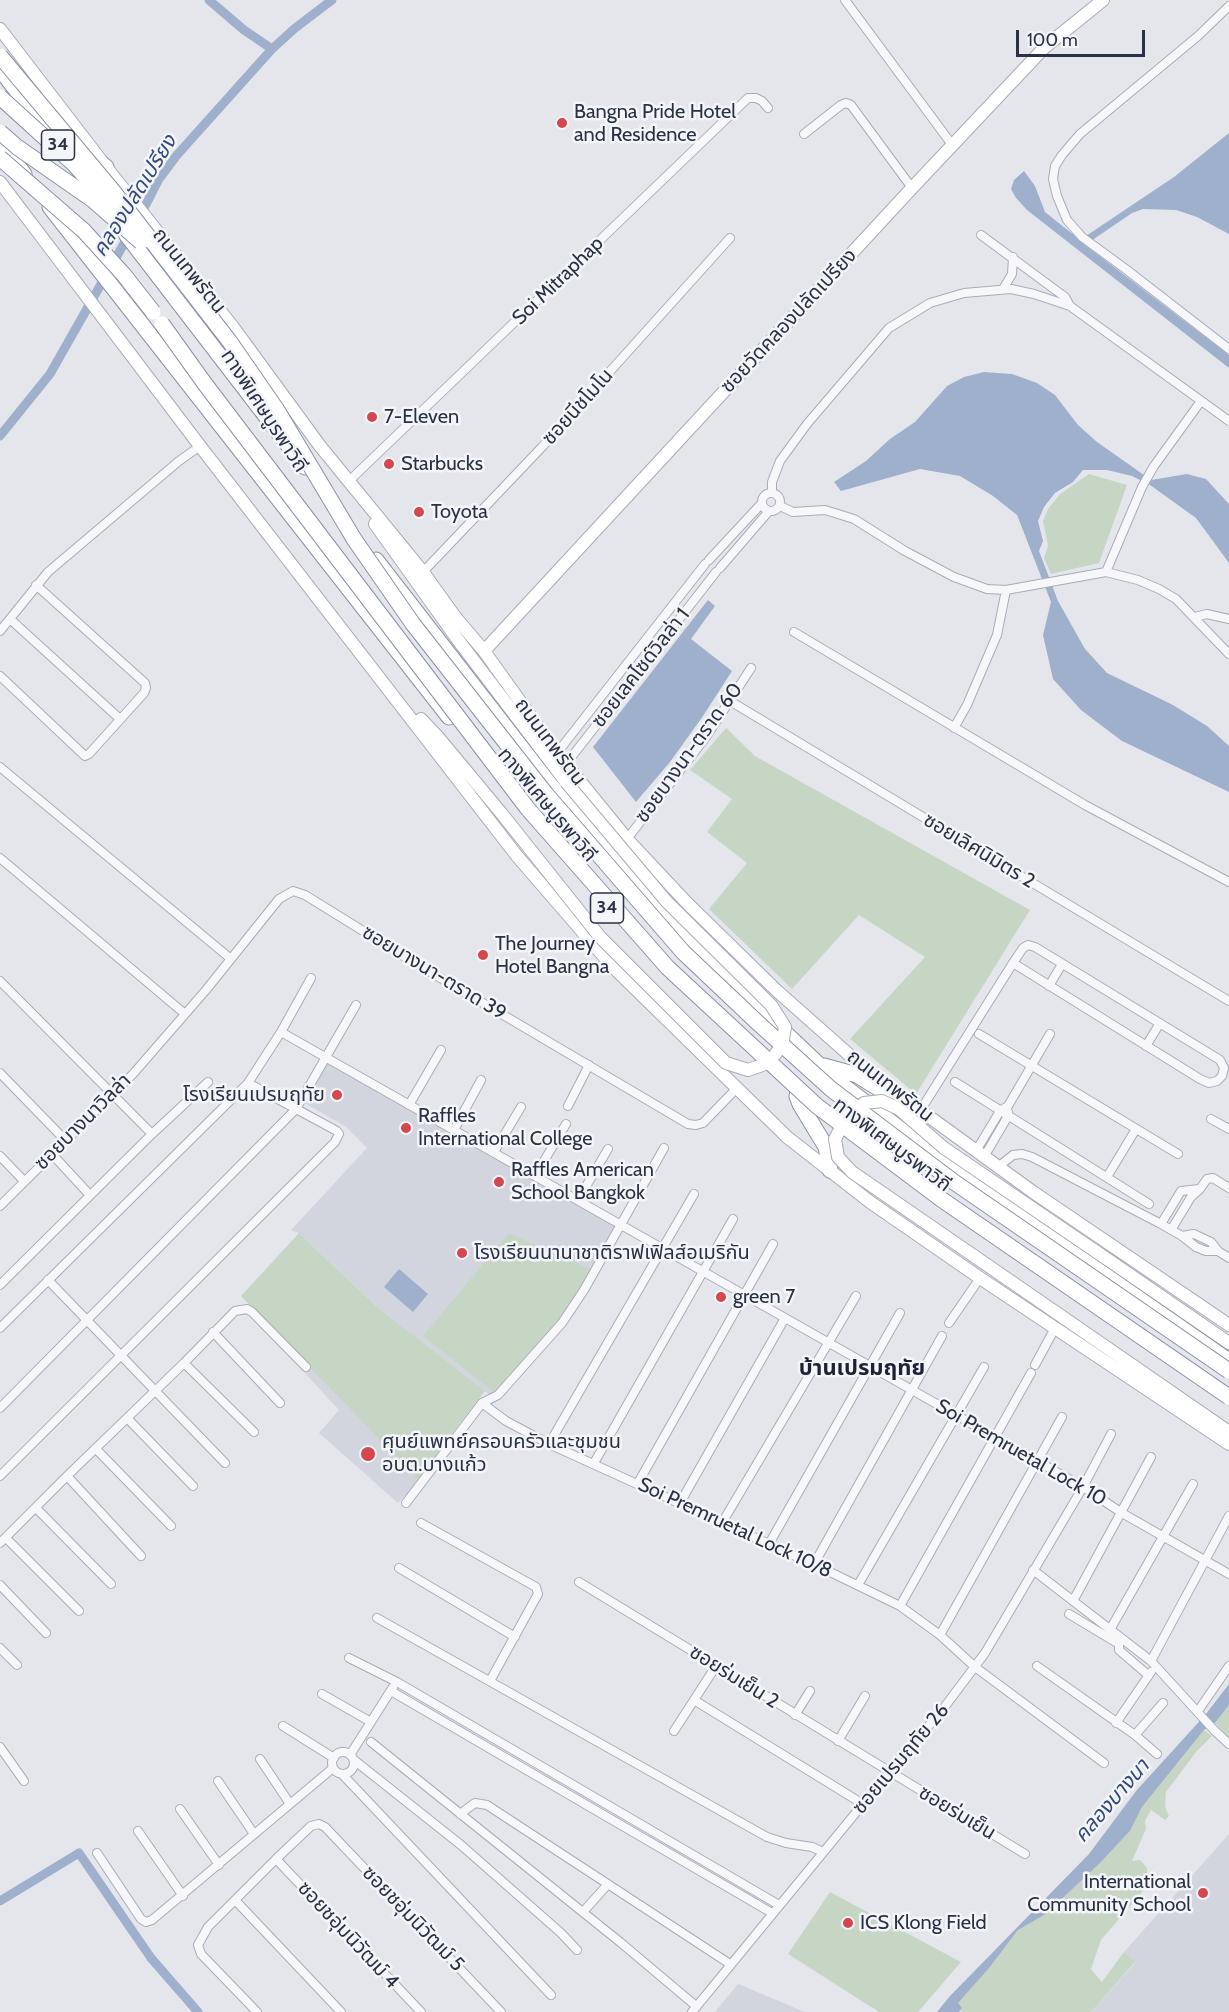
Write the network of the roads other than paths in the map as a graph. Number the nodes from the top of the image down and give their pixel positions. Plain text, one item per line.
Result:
1 (845, 0) edge
2 (1103, 0) edge
3 (1229, 6) edge
4 (0, 29) edge
5 (0, 56) edge
6 (0, 69) edge
7 (0, 97) edge
8 (768, 108) dead end
9 (34, 113) junction
10 (0, 132) edge
11 (804, 134) dead end
12 (0, 143) edge
13 (953, 146) junction
14 (0, 158) edge
15 (106, 167) junction
16 (0, 182) edge
17 (912, 188) junction
18 (981, 235) dead end
19 (730, 238) dead end
20 (137, 243) junction
21 (1012, 257) junction
22 (1003, 289) junction
23 (1070, 306) junction
24 (1229, 349) edge
25 (1201, 400) junction
26 (1229, 421) edge
27 (200, 446) junction
28 (349, 481) junction
29 (772, 493) junction
30 (362, 496) junction
31 (762, 503) junction
32 (780, 507) junction
33 (769, 511) junction
34 (717, 552) junction
35 (726, 561) junction
36 (423, 572) junction
37 (1106, 572) junction
38 (36, 585) junction
39 (1006, 590) junction
40 (1195, 617) junction
41 (10, 619) junction
42 (1229, 619) edge
43 (0, 631) edge
44 (794, 632) dead end
45 (484, 651) junction
46 (1229, 654) edge
47 (751, 668) dead end
48 (0, 676) edge
49 (391, 691) junction
50 (730, 701) junction
51 (120, 719) junction
52 (954, 728) junction
53 (557, 753) junction
54 (566, 764) junction
55 (0, 766) edge
56 (627, 839) junction
57 (0, 858) edge
58 (1229, 882) edge
59 (231, 959) junction
60 (1013, 963) junction
61 (1062, 964) junction
62 (311, 978) dead end
63 (0, 981) edge
64 (1049, 986) junction
65 (1229, 1001) edge
66 (356, 1005) dead end
67 (185, 1014) junction
68 (1160, 1023) junction
69 (281, 1032) junction
70 (979, 1034) dead end
71 (1050, 1034) dead end
72 (165, 1037) joint
73 (1146, 1046) junction
74 (441, 1050) dead end
75 (326, 1058) junction
76 (818, 1064) junction
77 (589, 1065) junction
78 (1031, 1065) junction
79 (0, 1073) edge
80 (482, 1080) dead end
81 (208, 1082) dead end
82 (955, 1082) dead end
83 (248, 1083) junction
84 (737, 1088) junction
85 (112, 1094) junction
86 (898, 1094) junction
87 (797, 1096) junction
88 (410, 1105) junction
89 (568, 1106) dead end
90 (521, 1107) dead end
91 (296, 1109) junction
92 (920, 1111) junction
93 (1005, 1111) junction
94 (1211, 1119) dead end
95 (566, 1124) dead end
96 (1136, 1129) junction
97 (1229, 1129) edge
98 (454, 1130) junction
99 (152, 1134) junction
100 (66, 1141) junction
101 (664, 1148) dead end
102 (608, 1149) dead end
103 (494, 1152) junction
104 (52, 1154) junction
105 (980, 1154) junction
106 (1178, 1154) dead end
107 (0, 1156) edge
108 (998, 1167) junction
109 (830, 1170) junction
110 (535, 1176) junction
111 (1107, 1178) junction
112 (24, 1181) junction
113 (1229, 1188) edge
114 (1200, 1189) junction
115 (87, 1192) dead end
116 (694, 1194) dead end
117 (578, 1200) junction
118 (1149, 1204) dead end
119 (0, 1206) edge
120 (733, 1219) dead end
121 (620, 1224) junction
122 (1161, 1224) junction
123 (1171, 1230) junction
124 (1182, 1236) junction
125 (1200, 1237) junction
126 (773, 1244) dead end
127 (1196, 1246) junction
128 (662, 1248) junction
129 (1218, 1251) junction
130 (1229, 1258) edge
131 (702, 1271) junction
132 (980, 1278) junction
133 (48, 1280) junction
134 (0, 1285) edge
135 (744, 1294) junction
136 (856, 1296) dead end
137 (900, 1313) dead end
138 (785, 1318) junction
139 (86, 1320) junction
140 (950, 1323) dead end
141 (1229, 1325) edge
142 (0, 1328) edge
143 (1055, 1328) junction
144 (213, 1332) junction
145 (942, 1336) dead end
146 (828, 1342) junction
147 (1229, 1343) edge
148 (120, 1356) junction
149 (1229, 1360) edge
150 (184, 1363) junction
151 (870, 1366) junction
152 (306, 1367) dead end
153 (984, 1367) dead end
154 (1229, 1371) edge
155 (1229, 1381) edge
156 (913, 1390) junction
157 (154, 1392) junction
158 (1229, 1397) edge
159 (280, 1403) dead end
160 (482, 1403) junction
161 (1229, 1403) edge
162 (0, 1408) edge
163 (956, 1415) junction
164 (1062, 1417) dead end
165 (128, 1419) junction
166 (254, 1432) dead end
167 (1229, 1432) edge
168 (1111, 1434) dead end
169 (996, 1437) junction
170 (549, 1444) junction
171 (1229, 1444) edge
172 (96, 1449) junction
173 (1151, 1457) dead end
174 (1037, 1461) junction
175 (225, 1463) dead end
176 (594, 1463) junction
177 (0, 1476) edge
178 (67, 1476) junction
179 (638, 1483) junction
180 (1193, 1484) dead end
181 (193, 1486) dead end
182 (1083, 1487) junction
183 (406, 1503) dead end
184 (680, 1503) junction
185 (36, 1508) junction
186 (1122, 1513) junction
187 (1229, 1516) edge
188 (421, 1522) dead end
189 (722, 1523) junction
190 (171, 1526) dead end
191 (1163, 1536) junction
192 (3, 1540) edge
193 (769, 1544) junction
194 (141, 1556) dead end
195 (1206, 1560) junction
196 (814, 1564) junction
197 (399, 1568) dead end
198 (1033, 1570) junction
199 (1229, 1574) edge
200 (579, 1582) dead end
201 (0, 1584) edge
202 (111, 1584) dead end
203 (858, 1585) junction
204 (1073, 1601) junction
205 (900, 1606) junction
206 (79, 1611) dead end
207 (1069, 1614) dead end
208 (378, 1618) dead end
209 (1111, 1628) junction
210 (46, 1633) dead end
211 (940, 1635) junction
212 (514, 1637) junction
213 (0, 1648) edge
214 (349, 1658) dead end
215 (1153, 1664) junction
216 (17, 1665) dead end
217 (716, 1666) junction
218 (1037, 1666) dead end
219 (1229, 1666) edge
220 (975, 1667) junction
221 (1148, 1675) junction
222 (490, 1681) junction
223 (397, 1682) junction
224 (810, 1690) dead end
225 (391, 1691) junction
226 (322, 1694) dead end
227 (865, 1696) dead end
228 (694, 1700) junction
229 (1163, 1703) dead end
230 (1199, 1713) junction
231 (795, 1714) junction
232 (371, 1722) junction
233 (1116, 1723) junction
234 (283, 1726) dead end
235 (674, 1731) dead end
236 (1135, 1735) junction
237 (495, 1740) junction
238 (838, 1741) junction
239 (370, 1742) dead end
240 (1229, 1744) edge
241 (0, 1747) edge
242 (490, 1749) junction
243 (1157, 1754) dead end
244 (334, 1758) junction
245 (352, 1758) junction
246 (260, 1759) dead end
247 (1104, 1763) dead end
248 (333, 1768) junction
249 (889, 1772) junction
250 (342, 1774) junction
251 (24, 1781) dead end
252 (218, 1781) dead end
253 (581, 1789) junction
254 (575, 1798) junction
255 (290, 1804) junction
256 (863, 1804) junction
257 (180, 1809) dead end
258 (460, 1814) junction
259 (138, 1831) dead end
260 (254, 1834) junction
261 (664, 1838) junction
262 (659, 1847) junction
263 (823, 1852) junction
264 (98, 1853) dead end
265 (1025, 1854) dead end
266 (276, 1859) junction
267 (219, 1865) junction
268 (713, 1866) junction
269 (708, 1876) junction
270 (608, 1884) junction
271 (183, 1896) junction
272 (236, 1900) junction
273 (779, 1905) junction
274 (583, 1912) junction
275 (772, 1913) junction
276 (577, 1950) dead end
277 (730, 1964) junction
278 (551, 1995) dead end
279 (694, 2009) edge
280 (257, 2012) edge
281 (341, 2012) edge
282 (421, 2012) edge
283 (501, 2012) edge

1 - 13 street
2 - 13 main road, ซอยวัดคลองปลัดเปรียง
3 - 24 street
4 - 15 main road, ถนนเทพรัตน / 34
5 - 154 highway, bridge
6 - 9 highway, ถนนเทพรัตน / 34
7 - 20 highway, ทางพิเศษบูรพาวิถี, bridge
8 - 28 street, Soi Mitraphap
9 - 15 highway
9 - 20 highway, ถนนเทพรัตน / 34, bridge
10 - 20 highway, bridge
11 - 17 street
12 - 87 highway, 34
13 - 17 main road, ซอยวัดคลองปลัดเปรียง
14 - 158 highway, ทางพิเศษบูรพาวิถี, bridge
15 - 28 main road, ถนนเทพรัตน / 34
16 - 27 main road, 34
17 - 45 main road, ซอยวัดคลองปลัดเปรียง
18 - 21 street
19 - 36 street, ซอยนีชโมโน
20 - 76 highway, ถนนเทพรัตน / 34
20 - 155 highway, ทางพิเศษบูรพาวิถี, bridge
21 - 22 street
21 - 23 street
22 - 23 street
22 - 29 street
23 - 25 street
25 - 26 street
25 - 37 street
27 - 38 street
27 - 49 main road, 34
28 - 30 main road, ถนนเทพรัตน / 34
29 - 31 street, ซอยเลคไซด์วิลล่า 1
29 - 32 street
30 - 36 main road, ถนนเทพรัตน / 34
30 - 49 main road, bridge
31 - 33 street
31 - 34 street, ซอยเลคไซด์วิลล่า 1
32 - 33 street, ซอยเลคไซด์วิลล่า 1
32 - 39 street
33 - 35 street, ซอยเลคไซด์วิลล่า 1
34 - 35 street
34 - 53 street, ซอยเลคไซด์วิลล่า 1
35 - 54 street, ซอยเลคไซด์วิลล่า 1
36 - 45 main road, ถนนเทพรัตน / 34
37 - 39 street
37 - 40 street
38 - 41 street
38 - 51 street
39 - 52 street
40 - 42 street
40 - 46 street
41 - 43 street
41 - 51 street
44 - 52 street
45 - 53 main road, ถนนเทพรัตน / 34
47 - 50 street, ซอยบางนา-ตราด 60
48 - 51 street
49 - 84 main road, 34
50 - 56 street, ซอยบางนา-ตราด 60
50 - 65 street, ซอยเลิศนิมิตร 2
52 - 58 street
53 - 54 main road, ถนนเทพรัตน / 34
54 - 56 main road, ถนนเทพรัตน / 34
55 - 59 street
56 - 86 main road, ถนนเทพรัตน / 34
57 - 67 street
59 - 67 street, ซอยบางนา-ตราด 39
59 - 77 street, ซอยบางนา-ตราด 39
60 - 61 street
60 - 64 street
60 - 92 street
61 - 64 street
61 - 68 street
62 - 69 street
63 - 85 street
64 - 73 street
66 - 75 street
67 - 72 street, ซอยบางนา-ตราด 39
68 - 73 street
68 - 73 street
69 - 75 street, Soi Premruetal Lock 10
69 - 83 street
70 - 78 street
71 - 78 street
72 - 85 street, ซอยบางนาวิลล่า
74 - 88 street
75 - 88 street, Soi Premruetal Lock 10
75 - 91 street
76 - 86 highway
76 - 149 highway, ถนนเทพรัตน / 34
77 - 84 street, ซอยบางนา-ตราด 39
77 - 89 street
78 - 93 street
78 - 96 street
79 - 100 street
80 - 98 street
81 - 99 street
82 - 93 street
83 - 91 street
83 - 133 street
84 - 109 main road, 34
85 - 99 street
85 - 100 street, ซอยบางนาวิลล่า
86 - 92 main road, ถนนเทพรัตน / 34
87 - 109 highway
87 - 161 highway, 34
88 - 98 street, Soi Premruetal Lock 10
90 - 103 street
91 - 139 street
91 - 148 street
92 - 105 main road, ถนนเทพรัตน / 34
93 - 105 street
93 - 111 street
94 - 97 street
95 - 110 street
96 - 106 street
96 - 111 street
98 - 103 street, Soi Premruetal Lock 10
99 - 134 street
100 - 104 street, ซอยบางนาวิลล่า
101 - 121 street
102 - 117 street
103 - 110 street, Soi Premruetal Lock 10
104 - 112 street, ซอยบางนาวิลล่า
104 - 115 street
105 - 108 main road, ถนนเทพรัตน / 34
107 - 112 street
108 - 122 street
108 - 141 main road, ถนนเทพรัตน / 34
109 - 132 main road, 34
110 - 117 street, Soi Premruetal Lock 10
111 - 118 street
112 - 119 street, ซอยบางนาวิลล่า
113 - 114 street
114 - 122 street
114 - 123 street
116 - 128 street
117 - 121 street, Soi Premruetal Lock 10
120 - 131 street
121 - 128 street, Soi Premruetal Lock 10
121 - 160 street
122 - 123 street
123 - 124 street
124 - 125 street
124 - 127 street
125 - 127 street
125 - 129 street
126 - 135 street
127 - 129 street
128 - 131 street, Soi Premruetal Lock 10
128 - 170 street
129 - 130 street
131 - 135 street, Soi Premruetal Lock 10
131 - 176 street
132 - 140 street
132 - 143 main road, 34
133 - 139 street
133 - 142 street
135 - 138 street, Soi Premruetal Lock 10
135 - 179 street
136 - 146 street
137 - 151 street
138 - 146 street, Soi Premruetal Lock 10
138 - 184 street
139 - 148 street
139 - 162 street
143 - 169 street
143 - 171 main road, 34
144 - 150 street
144 - 152 street
144 - 159 street
145 - 156 street
146 - 151 street, Soi Premruetal Lock 10
146 - 189 street
147 - 167 main road, bridge
148 - 157 street
148 - 177 street
150 - 157 street
150 - 166 street
151 - 156 street, Soi Premruetal Lock 10
151 - 193 street
153 - 163 street
156 - 163 street, Soi Premruetal Lock 10
156 - 196 street
157 - 165 street
157 - 175 street
160 - 170 street, Soi Premruetal Lock 10/8
160 - 183 street
163 - 169 street, Soi Premruetal Lock 10
163 - 203 street
164 - 174 street
165 - 172 street
165 - 181 street
168 - 182 street, ซอยเปรมฤทัย 26
169 - 174 street, Soi Premruetal Lock 10
169 - 205 street
170 - 176 street, Soi Premruetal Lock 10/8
172 - 178 street
172 - 190 street
173 - 186 street
174 - 182 street, Soi Premruetal Lock 10
174 - 211 street
176 - 179 street, Soi Premruetal Lock 10/8
178 - 185 street
178 - 194 street
179 - 184 street, Soi Premruetal Lock 10/8
180 - 191 street
182 - 186 street, Soi Premruetal Lock 10
182 - 198 street, ซอยเปรมฤทัย 26
184 - 189 street, Soi Premruetal Lock 10/8
185 - 192 street
185 - 202 street
186 - 191 street, Soi Premruetal Lock 10
186 - 204 street
187 - 195 street
188 - 212 street
189 - 193 street, Soi Premruetal Lock 10/8
191 - 195 street, Soi Premruetal Lock 10
191 - 209 street
192 - 206 street
193 - 196 street, Soi Premruetal Lock 10/8
195 - 199 street, Soi Premruetal Lock 10
195 - 215 street
196 - 203 street, Soi Premruetal Lock 10/8
197 - 212 street
198 - 204 street
198 - 220 street, ซอยเปรมฤทัย 26
200 - 217 street, ซอยร่มเย็น 2
201 - 210 street
203 - 205 street, Soi Premruetal Lock 10/8
204 - 209 street
205 - 211 street, Soi Premruetal Lock 10/8
207 - 221 street
208 - 222 street
209 - 215 street
211 - 220 street, Soi Premruetal Lock 10/8
212 - 222 street
213 - 216 street
214 - 223 street
215 - 221 street
215 - 230 street
217 - 228 street
217 - 231 street, ซอยร่มเย็น 2
218 - 233 street
219 - 230 street
220 - 247 street, Soi Premruetal Lock 10/8
220 - 249 street, ซอยเปรมฤทัย 26
221 - 233 street
222 - 263 street
223 - 225 street
223 - 237 street
224 - 231 street
225 - 232 street
225 - 242 street
226 - 232 street
227 - 238 street
228 - 235 street
228 - 256 street
229 - 236 street
230 - 240 street
231 - 238 street, ซอยร่มเย็น 2
232 - 245 street
233 - 236 street
234 - 244 street
236 - 243 street
237 - 242 street
237 - 253 street
238 - 249 street, ซอยร่มเย็น 2
239 - 258 street
241 - 251 street
242 - 254 street
244 - 245 street
244 - 248 street
245 - 250 street
245 - 276 street
246 - 255 street
248 - 250 street
248 - 255 street
249 - 256 street, ซอยเปรมฤทัย 26
249 - 265 street, ซอยร่มเย็น
250 - 278 street
252 - 260 street
253 - 254 street
253 - 261 street
254 - 262 street
255 - 260 street
256 - 263 street, ซอยเปรมฤทัย 26
257 - 267 street
258 - 270 street
258 - 274 street
259 - 271 street
260 - 267 street
261 - 262 street
261 - 268 street
262 - 269 street
263 - 273 street, ซอยเปรมฤทัย 26
264 - 271 street
266 - 272 street
266 - 282 street, ซอยชอุ่มนิวัฒม์ 4
266 - 283 street, ซอยชอุ่มนิวัฒม์ 5
267 - 271 street
268 - 269 street
268 - 273 street
269 - 275 street
270 - 274 street
270 - 277 street
272 - 280 street
272 - 281 street
273 - 275 street, ซอยเปรมฤทัย 26
274 - 279 street
275 - 277 street, ซอยเปรมฤทัย 26
277 - 279 street, ซอยเปรมฤทัย 26

